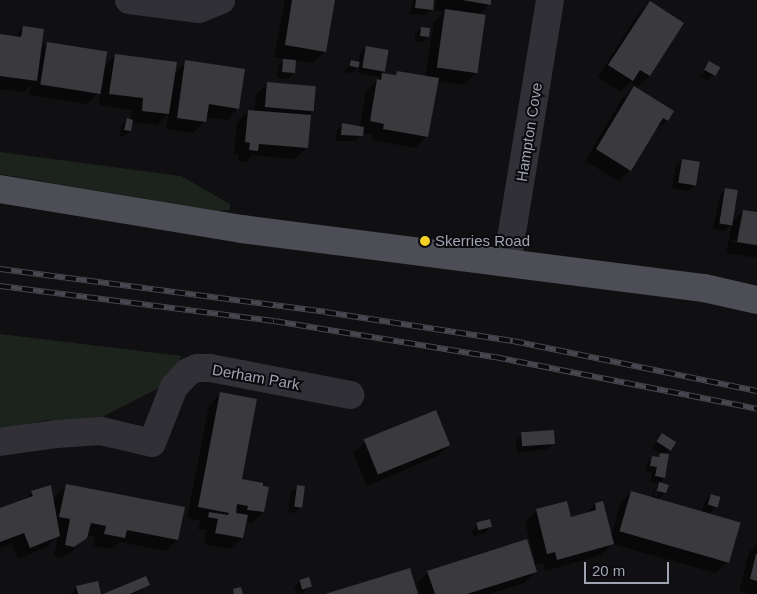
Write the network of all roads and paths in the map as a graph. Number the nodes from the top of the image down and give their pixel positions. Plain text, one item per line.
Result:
1 (129, 0) edge
2 (221, 0) edge
3 (550, 0) edge
4 (0, 189) edge
5 (507, 263) junction
6 (757, 300) edge
7 (350, 395) dead end
8 (0, 442) edge

1 - 2 street
3 - 5 street, Hampton Cove
4 - 5 main road
5 - 6 main road
7 - 8 street, Derham Park

